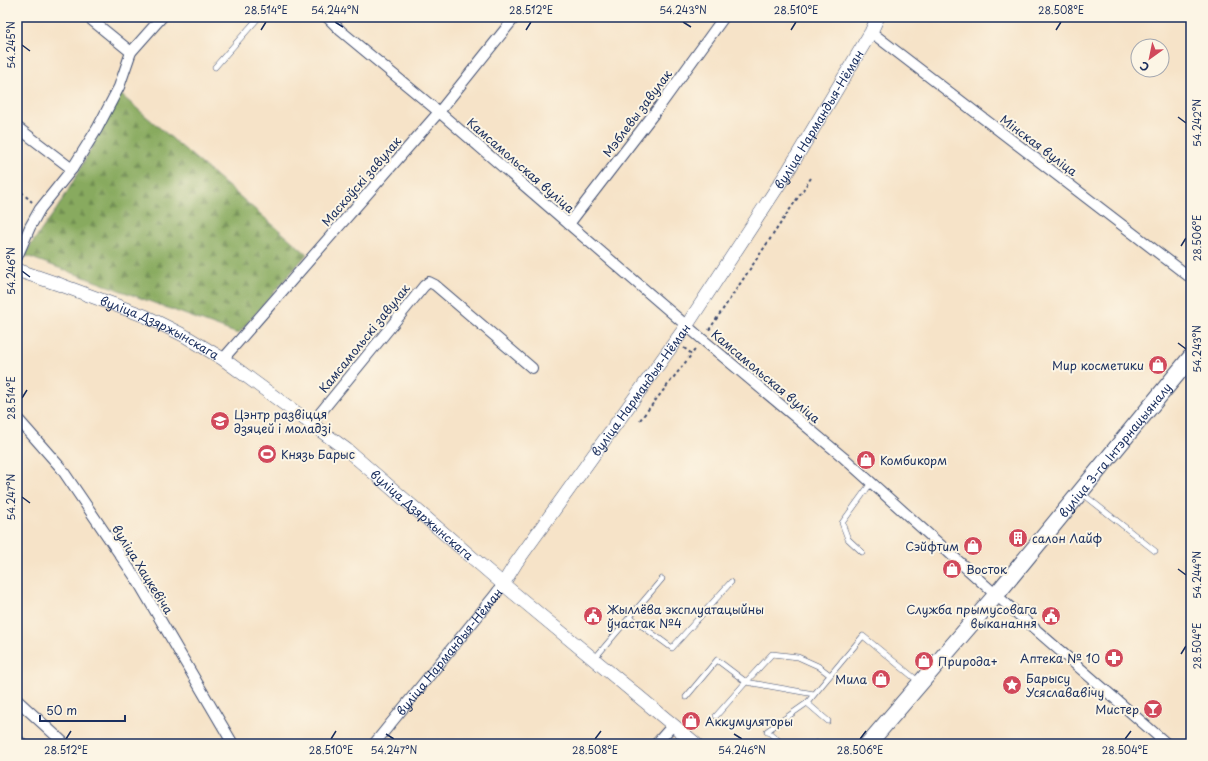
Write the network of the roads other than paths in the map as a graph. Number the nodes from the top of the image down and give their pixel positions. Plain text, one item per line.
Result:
1 (88, 17) edge
2 (162, 17) edge
3 (259, 17) edge
4 (327, 17) edge
5 (515, 17) edge
6 (724, 17) edge
7 (878, 17) edge
8 (871, 32) junction
9 (131, 52) junction
10 (215, 67) dead end
11 (439, 112) junction
12 (17, 127) edge
13 (72, 169) junction
14 (569, 224) junction
15 (17, 258) edge
16 (17, 270) edge
17 (1191, 278) edge
18 (687, 325) junction
19 (1191, 357) edge
20 (223, 358) junction
21 (532, 368) dead end
22 (17, 418) edge
23 (312, 423) junction
24 (871, 483) junction
25 (1081, 492) junction
26 (1156, 551) dead end
27 (862, 552) dead end
28 (662, 579) dead end
29 (731, 582) dead end
30 (503, 584) junction
31 (996, 595) junction
32 (630, 617) junction
33 (594, 659) junction
34 (830, 675) junction
35 (746, 682) junction
36 (921, 683) junction
37 (814, 694) junction
38 (686, 698) dead end
39 (17, 700) edge
40 (807, 703) junction
41 (716, 716) dead end
42 (828, 721) dead end
43 (673, 725) junction
44 (17, 740) edge
45 (23, 744) edge
46 (65, 744) edge
47 (233, 744) edge
48 (374, 744) edge
49 (656, 744) edge
50 (696, 744) edge
51 (783, 744) edge
52 (868, 744) edge
53 (1167, 744) edge

1 - 9 street
2 - 9 street
3 - 10 lane
4 - 11 street, Камсамольская вуліца
5 - 11 street, Маскоўскі завулак
6 - 14 street, Мэблевы завулак
7 - 8 street, вуліца Нармандыя-Нёман
8 - 17 street, Мінская вуліца
8 - 18 street, вуліца Нармандыя-Нёман
9 - 13 street
11 - 14 street, Камсамольская вуліца
11 - 20 street, Маскоўскі завулак
12 - 13 street
13 - 15 street
14 - 18 street, Камсамольская вуліца
16 - 20 street, вуліца Дзяржынскага
18 - 24 street, Камсамольская вуліца
18 - 30 street, вуліца Нармандыя-Нёман
19 - 25 main road, вуліца 3-га Інтэрнацыяналу
20 - 23 street, вуліца Дзяржынскага
21 - 23 street, Камсамольскі завулак
22 - 47 street, вуліца Хацкевіча
23 - 30 street, вуліца Дзяржынскага
24 - 27 lane
24 - 31 street, Камсамольская вуліца
25 - 26 lane
25 - 31 main road, вуліца 3-га Інтэрнацыяналу
28 - 32 lane
29 - 32 lane
30 - 33 street, вуліца Дзяржынскага
30 - 48 street, вуліца Нармандыя-Нёман
31 - 36 main road, вуліца 3-га Інтэрнацыяналу
31 - 53 street, Камсамольская вуліца
32 - 33 lane
33 - 43 street, вуліца Дзяржынскага
34 - 35 lane
34 - 36 lane
34 - 37 lane
35 - 37 lane
35 - 38 lane
35 - 41 lane
36 - 52 main road, вуліца 3-га Інтэрнацыяналу
37 - 40 lane
39 - 46 street
40 - 42 lane
40 - 51 lane
43 - 49 street
43 - 50 street, вуліца Дзяржынскага
44 - 45 street

